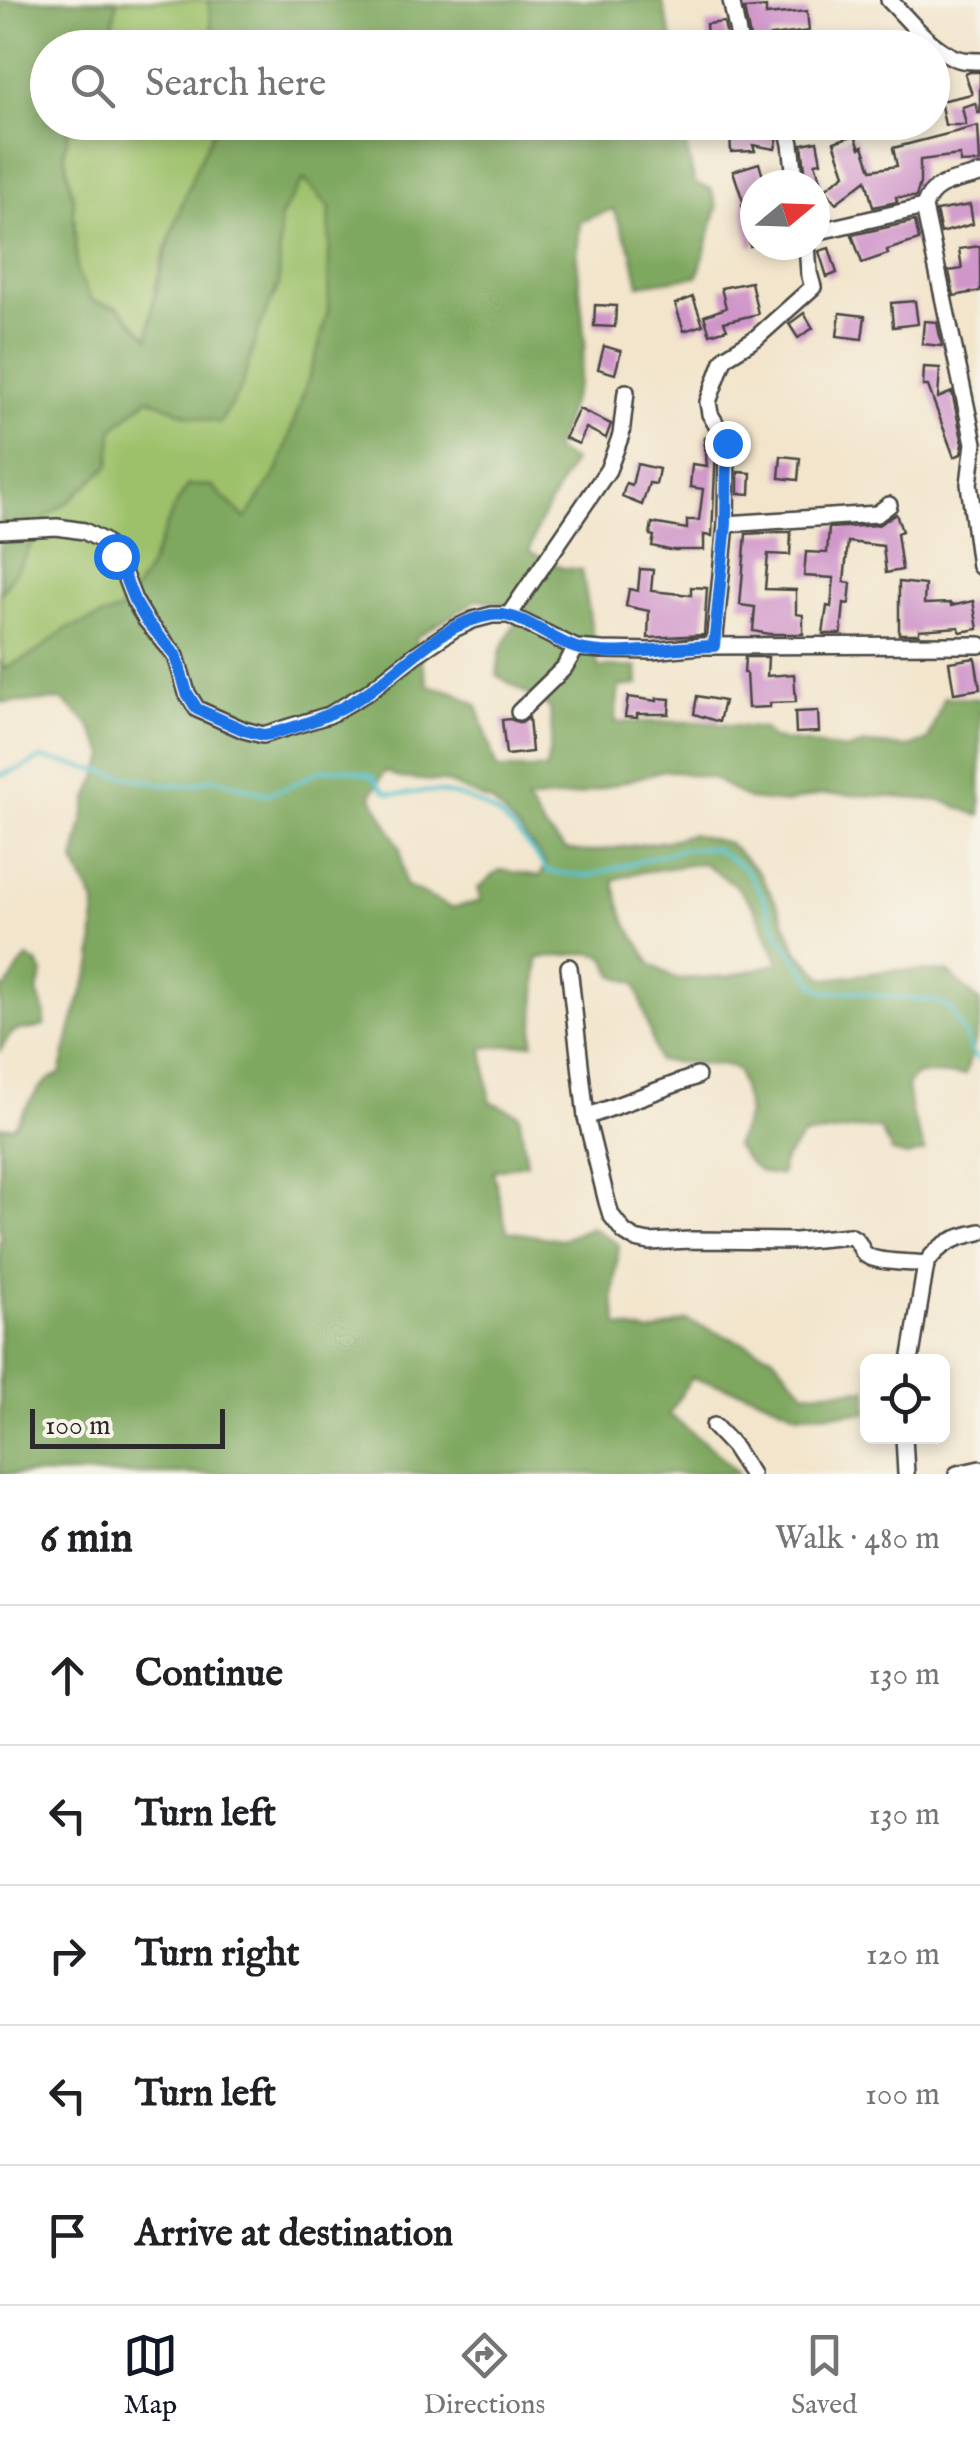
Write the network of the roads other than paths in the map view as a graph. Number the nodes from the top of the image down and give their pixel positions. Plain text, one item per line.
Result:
1 (731, 0) edge
2 (889, 0) edge
3 (737, 30) edge
4 (920, 30) edge
5 (950, 56) edge
6 (980, 60) edge
7 (791, 140) edge
8 (795, 170) edge
9 (980, 174) edge
10 (924, 206) junction
11 (830, 228) edge
12 (808, 260) edge
13 (626, 392) dead end
14 (890, 506) dead end
15 (726, 524) junction
16 (0, 530) edge
17 (980, 566) edge
18 (509, 614) junction
19 (980, 645) edge
20 (714, 646) junction
21 (576, 648) junction
22 (519, 712) dead end
23 (569, 966) dead end
24 (697, 1076) dead end
25 (586, 1117) junction
26 (980, 1232) edge
27 (926, 1264) junction
28 (911, 1354) edge
29 (714, 1426) dead end
30 (904, 1444) edge
31 (980, 1469) edge
32 (751, 1474) edge
33 (906, 1474) edge
34 (957, 1474) edge

1 - 3 street
2 - 4 street
5 - 6 street
7 - 8 street
9 - 10 street
10 - 11 street
10 - 17 street
12 - 15 street
13 - 18 street
14 - 15 street
15 - 20 street
16 - 18 street
18 - 21 street
19 - 20 street
20 - 21 street
21 - 22 street
23 - 25 street
24 - 25 street
25 - 27 street
26 - 27 street
27 - 28 street
29 - 32 street
30 - 33 street
31 - 34 street

